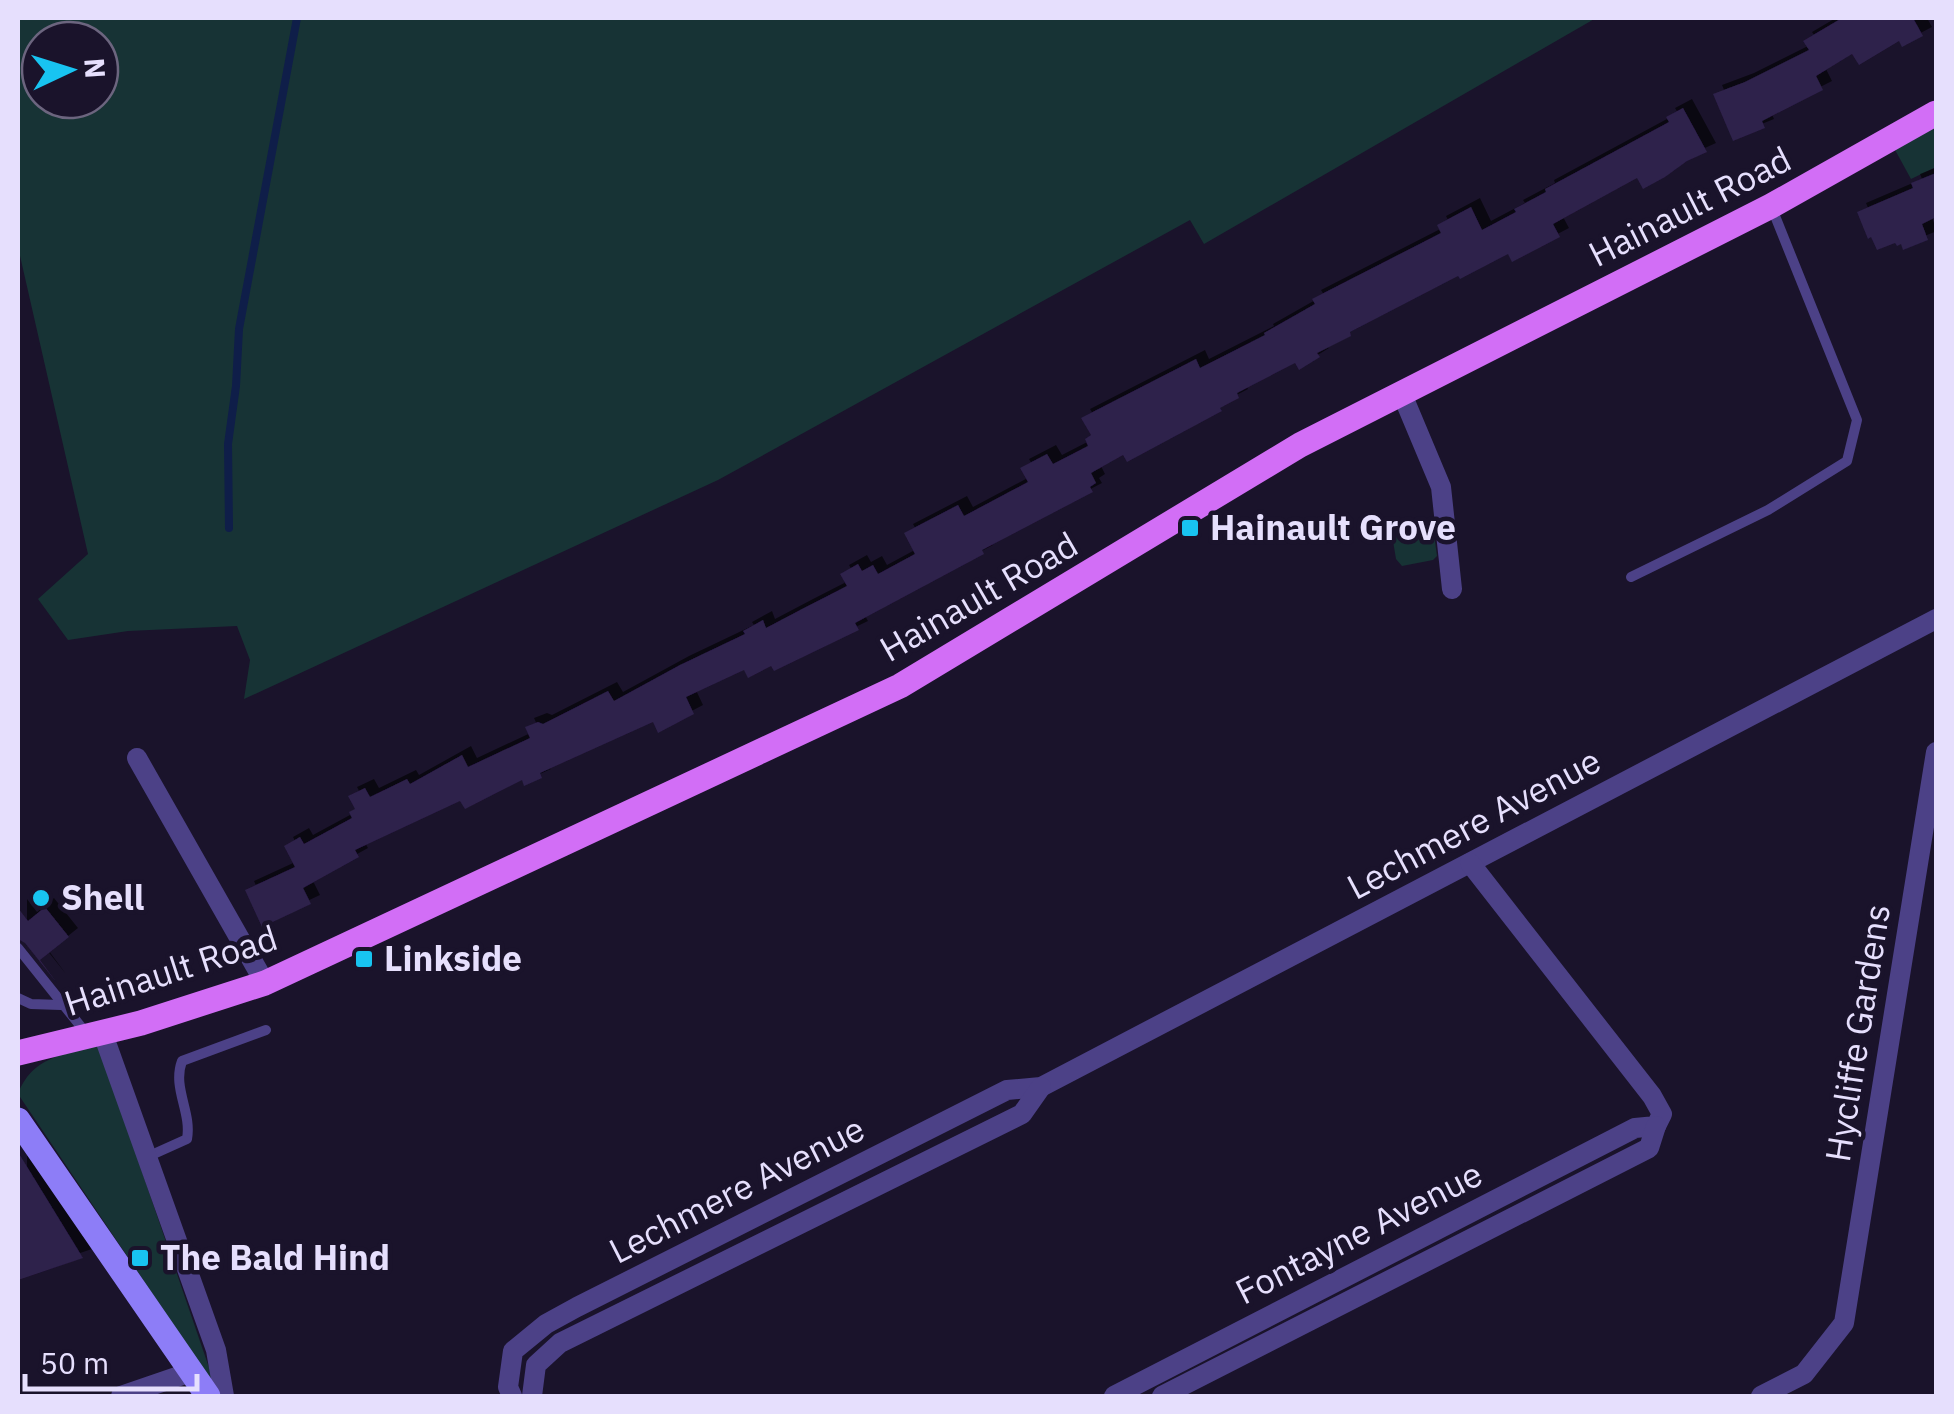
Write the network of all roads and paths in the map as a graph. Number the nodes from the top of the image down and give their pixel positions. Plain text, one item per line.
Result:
1 (1936, 112) edge
2 (1771, 206) junction
3 (1402, 394) junction
4 (1631, 577) dead end
5 (1452, 589) dead end
6 (1936, 619) edge
7 (1936, 752) edge
8 (137, 758) dead end
9 (1470, 863) junction
10 (18, 948) edge
11 (265, 983) junction
12 (18, 998) edge
13 (61, 1005) junction
14 (266, 1030) dead end
15 (96, 1035) junction
16 (18, 1054) edge
17 (1041, 1087) junction
18 (18, 1120) edge
19 (1645, 1127) junction
20 (148, 1157) junction
21 (792, 1200) junction
22 (804, 1222) junction
23 (577, 1307) junction
24 (1286, 1308) junction
25 (1298, 1327) junction
26 (588, 1329) junction
27 (190, 1372) junction
28 (121, 1396) edge
29 (208, 1396) edge
30 (224, 1396) edge
31 (512, 1396) edge
32 (532, 1396) edge
33 (1114, 1396) edge
34 (1162, 1396) edge
35 (1761, 1396) edge

1 - 2 main road, Hainault Road
2 - 3 main road, Hainault Road
2 - 4 lane
3 - 5 street
3 - 11 main road, Hainault Road
6 - 9 street, Lechmere Avenue
7 - 35 street, Hycliffe Gardens
8 - 11 street
9 - 17 street, Lechmere Avenue
9 - 19 street
10 - 13 lane
11 - 15 main road, Hainault Road
12 - 13 lane
13 - 15 lane
14 - 20 lane
15 - 16 main road, Hainault Road
15 - 20 street
17 - 21 street, Lechmere Avenue
17 - 22 street, Lechmere Avenue
18 - 27 main road
19 - 24 street, Fontayne Avenue
19 - 25 street, Fontayne Avenue
20 - 30 street
21 - 22 street
21 - 23 street, Lechmere Avenue
22 - 26 street, Lechmere Avenue
23 - 26 street
23 - 31 street, Lechmere Avenue
24 - 25 street
24 - 33 street, Fontayne Avenue
25 - 34 street, Fontayne Avenue
26 - 32 street, Lechmere Avenue
27 - 28 street
27 - 29 main road

